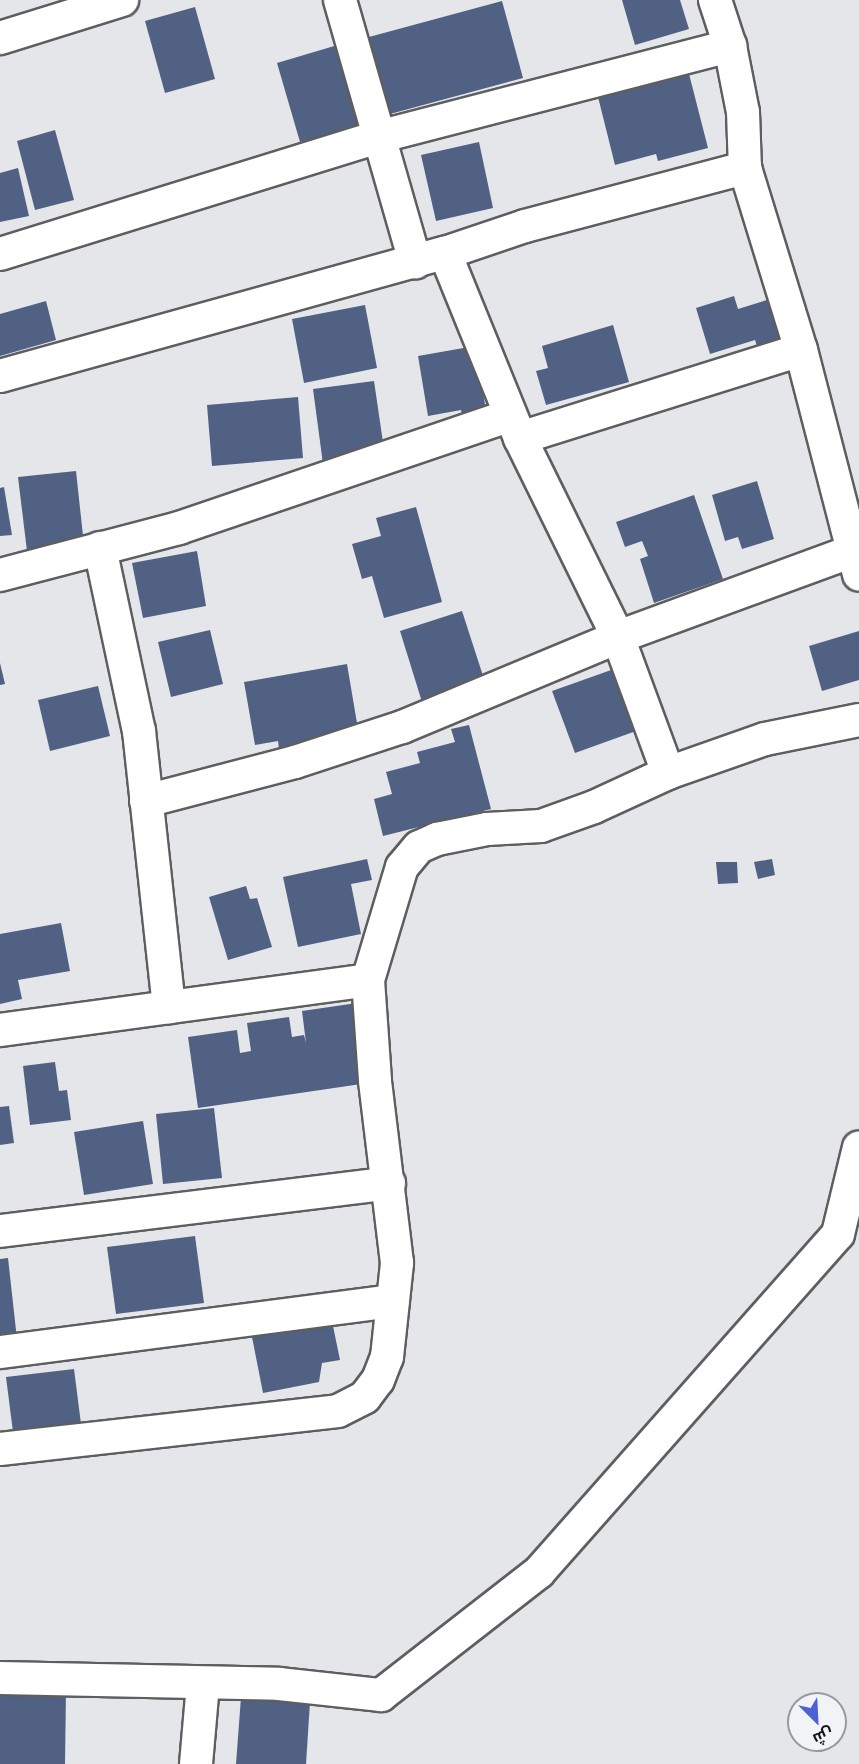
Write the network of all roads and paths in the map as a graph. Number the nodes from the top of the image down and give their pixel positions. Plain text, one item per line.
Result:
1 (123, 0) edge
2 (340, 0) edge
3 (715, 0) edge
4 (0, 38) edge
5 (730, 46) junction
6 (378, 137) junction
7 (746, 168) junction
8 (445, 253) junction
9 (0, 254) edge
10 (415, 262) junction
11 (801, 350) junction
12 (0, 376) edge
13 (515, 427) junction
14 (100, 548) junction
15 (856, 563) edge
16 (0, 575) edge
17 (618, 637) junction
18 (859, 720) edge
19 (668, 773) junction
20 (146, 801) junction
21 (368, 980) junction
22 (169, 1007) junction
23 (0, 1030) edge
24 (859, 1147) edge
25 (389, 1183) junction
26 (0, 1231) edge
27 (393, 1301) junction
28 (0, 1352) edge
29 (0, 1449) edge
30 (0, 1678) edge
31 (203, 1684) junction
32 (196, 1764) edge

1 - 4 street
2 - 6 street
3 - 5 street
5 - 6 street
5 - 7 street
6 - 9 street
6 - 10 street
7 - 8 street
7 - 11 street
8 - 10 street
8 - 13 street
10 - 12 street
11 - 13 street
11 - 15 street
13 - 14 street
13 - 17 street
14 - 16 street
14 - 20 street
15 - 17 street
17 - 19 street
17 - 20 street
18 - 19 street
19 - 21 street
20 - 22 street
21 - 22 street
21 - 25 street
22 - 23 street
24 - 31 street
25 - 26 street
25 - 27 street
27 - 28 street
27 - 29 street
30 - 31 street
31 - 32 street

